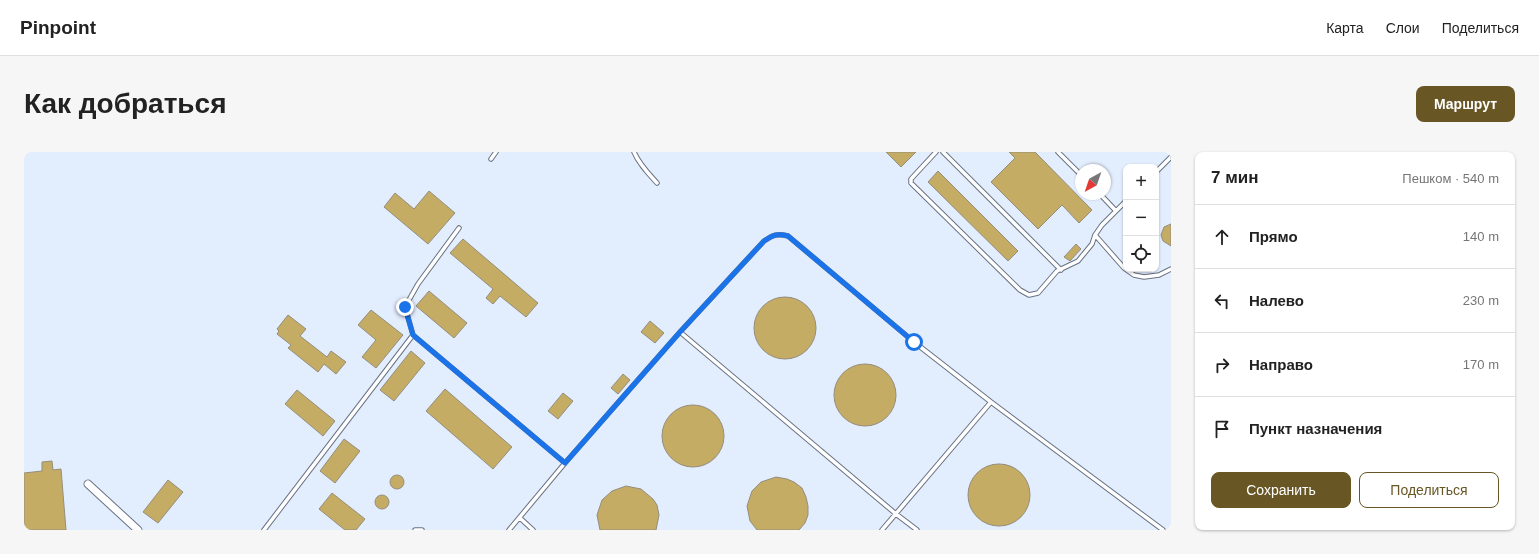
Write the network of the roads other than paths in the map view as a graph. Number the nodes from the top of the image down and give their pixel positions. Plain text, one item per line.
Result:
1 (496, 152) edge
2 (634, 152) edge
3 (936, 152) edge
4 (943, 152) edge
5 (1058, 152) edge
6 (1171, 157) edge
7 (491, 159) dead end
8 (1075, 169) edge
9 (1159, 169) edge
10 (657, 183) dead end
11 (1106, 200) edge
12 (1123, 204) edge
13 (1116, 211) junction
14 (459, 228) dead end
15 (1095, 235) junction
16 (1171, 269) edge
17 (1061, 270) junction
18 (680, 332) junction
19 (413, 335) junction
20 (991, 402) junction
21 (565, 463) junction
22 (88, 484) dead end
23 (896, 514) junction
24 (520, 518) junction
25 (138, 530) edge
26 (264, 530) edge
27 (415, 530) edge
28 (422, 530) edge
29 (509, 530) edge
30 (533, 530) edge
31 (882, 530) edge
32 (917, 530) edge
33 (1163, 530) edge

1 - 7 lane
2 - 10 lane
3 - 17 lane
4 - 17 lane
5 - 8 lane
6 - 9 lane
11 - 13 lane
12 - 13 lane
13 - 15 lane
14 - 19 lane
15 - 16 lane
15 - 17 lane
18 - 20 lane
18 - 21 lane
18 - 23 lane
19 - 21 lane
19 - 26 lane
20 - 23 lane
20 - 33 lane
21 - 24 lane
22 - 25 street
23 - 31 lane
23 - 32 lane
24 - 29 lane
24 - 30 lane
27 - 28 lane

